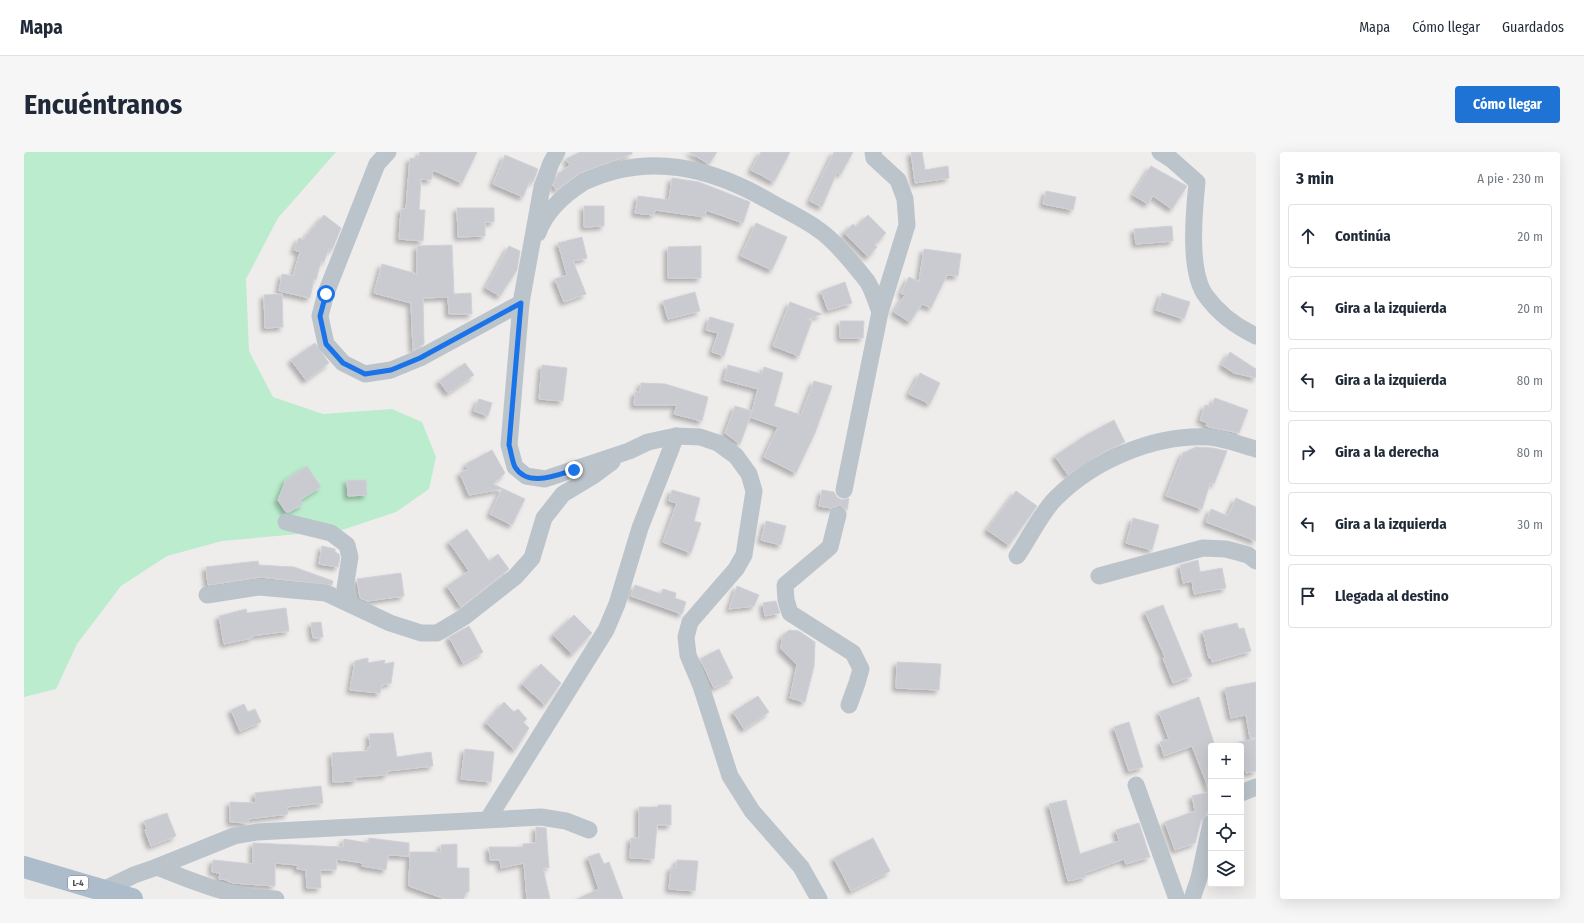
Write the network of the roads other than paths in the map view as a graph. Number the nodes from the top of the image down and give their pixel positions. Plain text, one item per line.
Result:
1 (388, 152) edge
2 (557, 152) edge
3 (873, 152) edge
4 (1160, 152) edge
5 (530, 257) junction
6 (521, 303) junction
7 (880, 312) junction
8 (1256, 336) edge
9 (676, 436) junction
10 (1256, 449) edge
11 (629, 451) junction
12 (844, 490) dead end
13 (838, 515) dead end
14 (286, 522) dead end
15 (1017, 556) dead end
16 (1256, 561) edge
17 (1099, 576) dead end
18 (207, 595) dead end
19 (350, 603) junction
20 (849, 705) dead end
21 (1136, 785) dead end
22 (1256, 787) edge
23 (1244, 792) edge
24 (488, 819) junction
25 (589, 830) dead end
26 (1208, 837) edge
27 (24, 866) edge
28 (157, 867) junction
29 (103, 890) junction
30 (132, 899) edge
31 (276, 899) edge
32 (819, 899) edge
33 (1177, 899) edge
34 (1192, 899) edge

1 - 6 street
2 - 5 street
3 - 7 street
4 - 8 street
5 - 6 street
5 - 7 street
6 - 11 street
7 - 12 street
9 - 11 street
9 - 24 street
9 - 32 street
10 - 15 street
11 - 19 street
13 - 20 street
14 - 19 street
16 - 17 street
18 - 19 street
21 - 33 street
22 - 23 street
24 - 25 street
24 - 28 street
26 - 34 street
27 - 29 main road, L-4
28 - 29 street
28 - 31 street
29 - 30 main road, L-4

